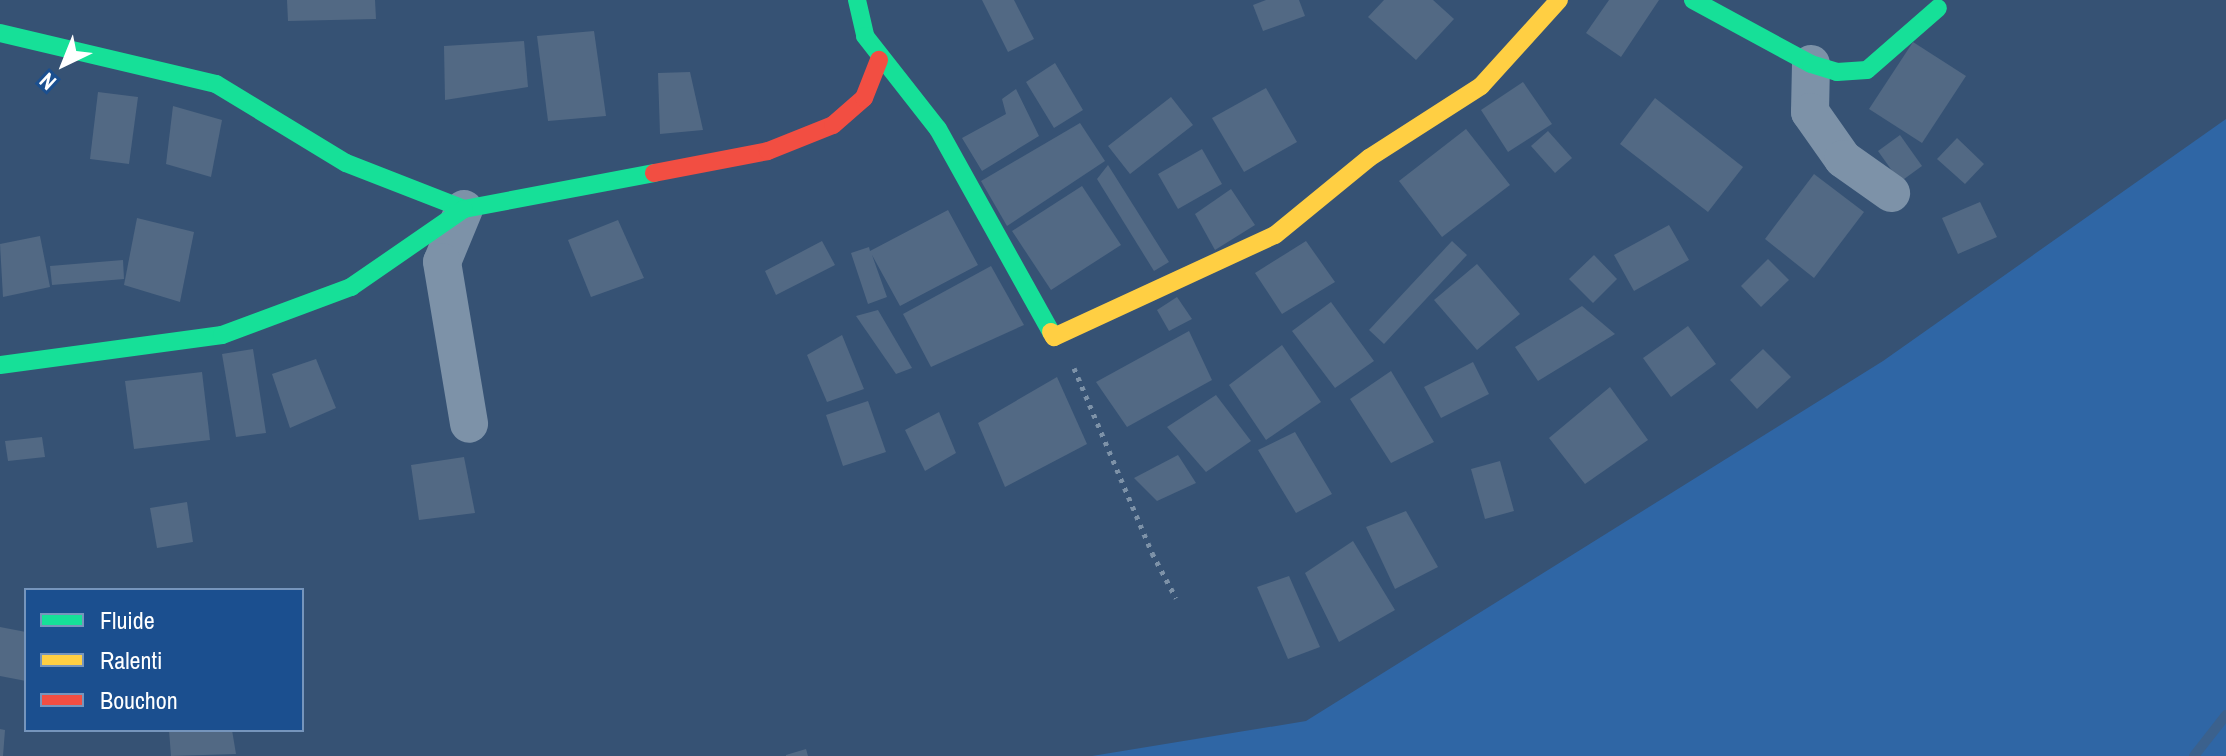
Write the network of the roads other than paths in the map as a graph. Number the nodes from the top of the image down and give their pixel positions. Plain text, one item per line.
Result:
1 (857, 0) edge
2 (1559, 0) edge
3 (1693, 0) edge
4 (1938, 8) dead end
5 (0, 33) edge
6 (879, 60) junction
7 (1811, 64) junction
8 (1891, 193) dead end
9 (464, 209) junction
10 (0, 365) edge
11 (469, 424) dead end

1 - 6 street
2 - 6 street
3 - 7 street
4 - 7 street
5 - 9 street
6 - 9 street
7 - 8 street
9 - 10 street
9 - 11 street

